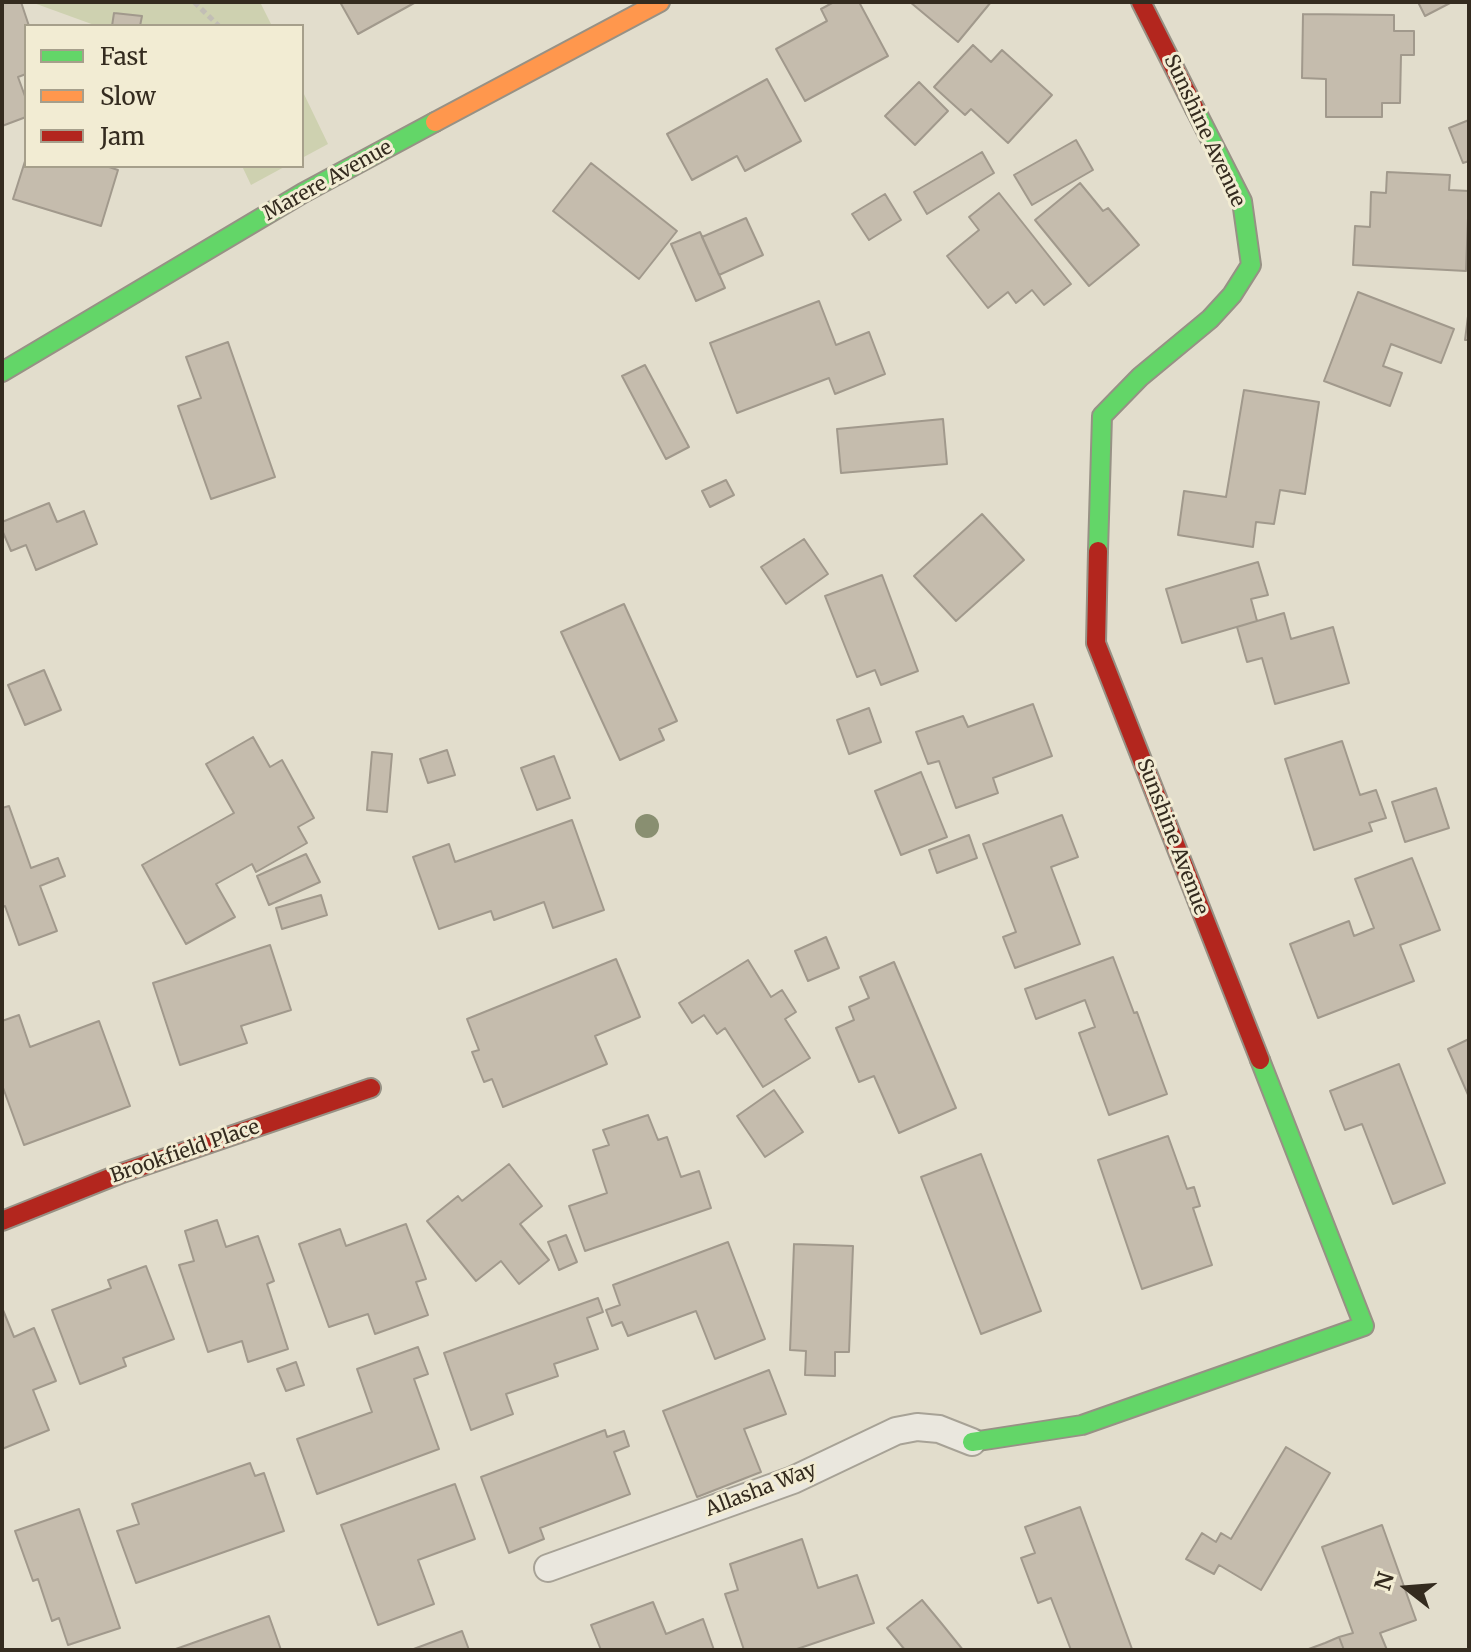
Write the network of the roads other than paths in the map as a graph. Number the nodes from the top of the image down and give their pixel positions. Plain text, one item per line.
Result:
1 (660, 2) edge
2 (1141, 2) edge
3 (2, 372) edge
4 (371, 1088) dead end
5 (2, 1221) edge
6 (972, 1442) joint
7 (548, 1568) dead end

1 - 3 street, Marere Avenue
2 - 6 street, Sunshine Avenue
4 - 5 street, Brookfield Place
6 - 7 lane, Allasha Way

